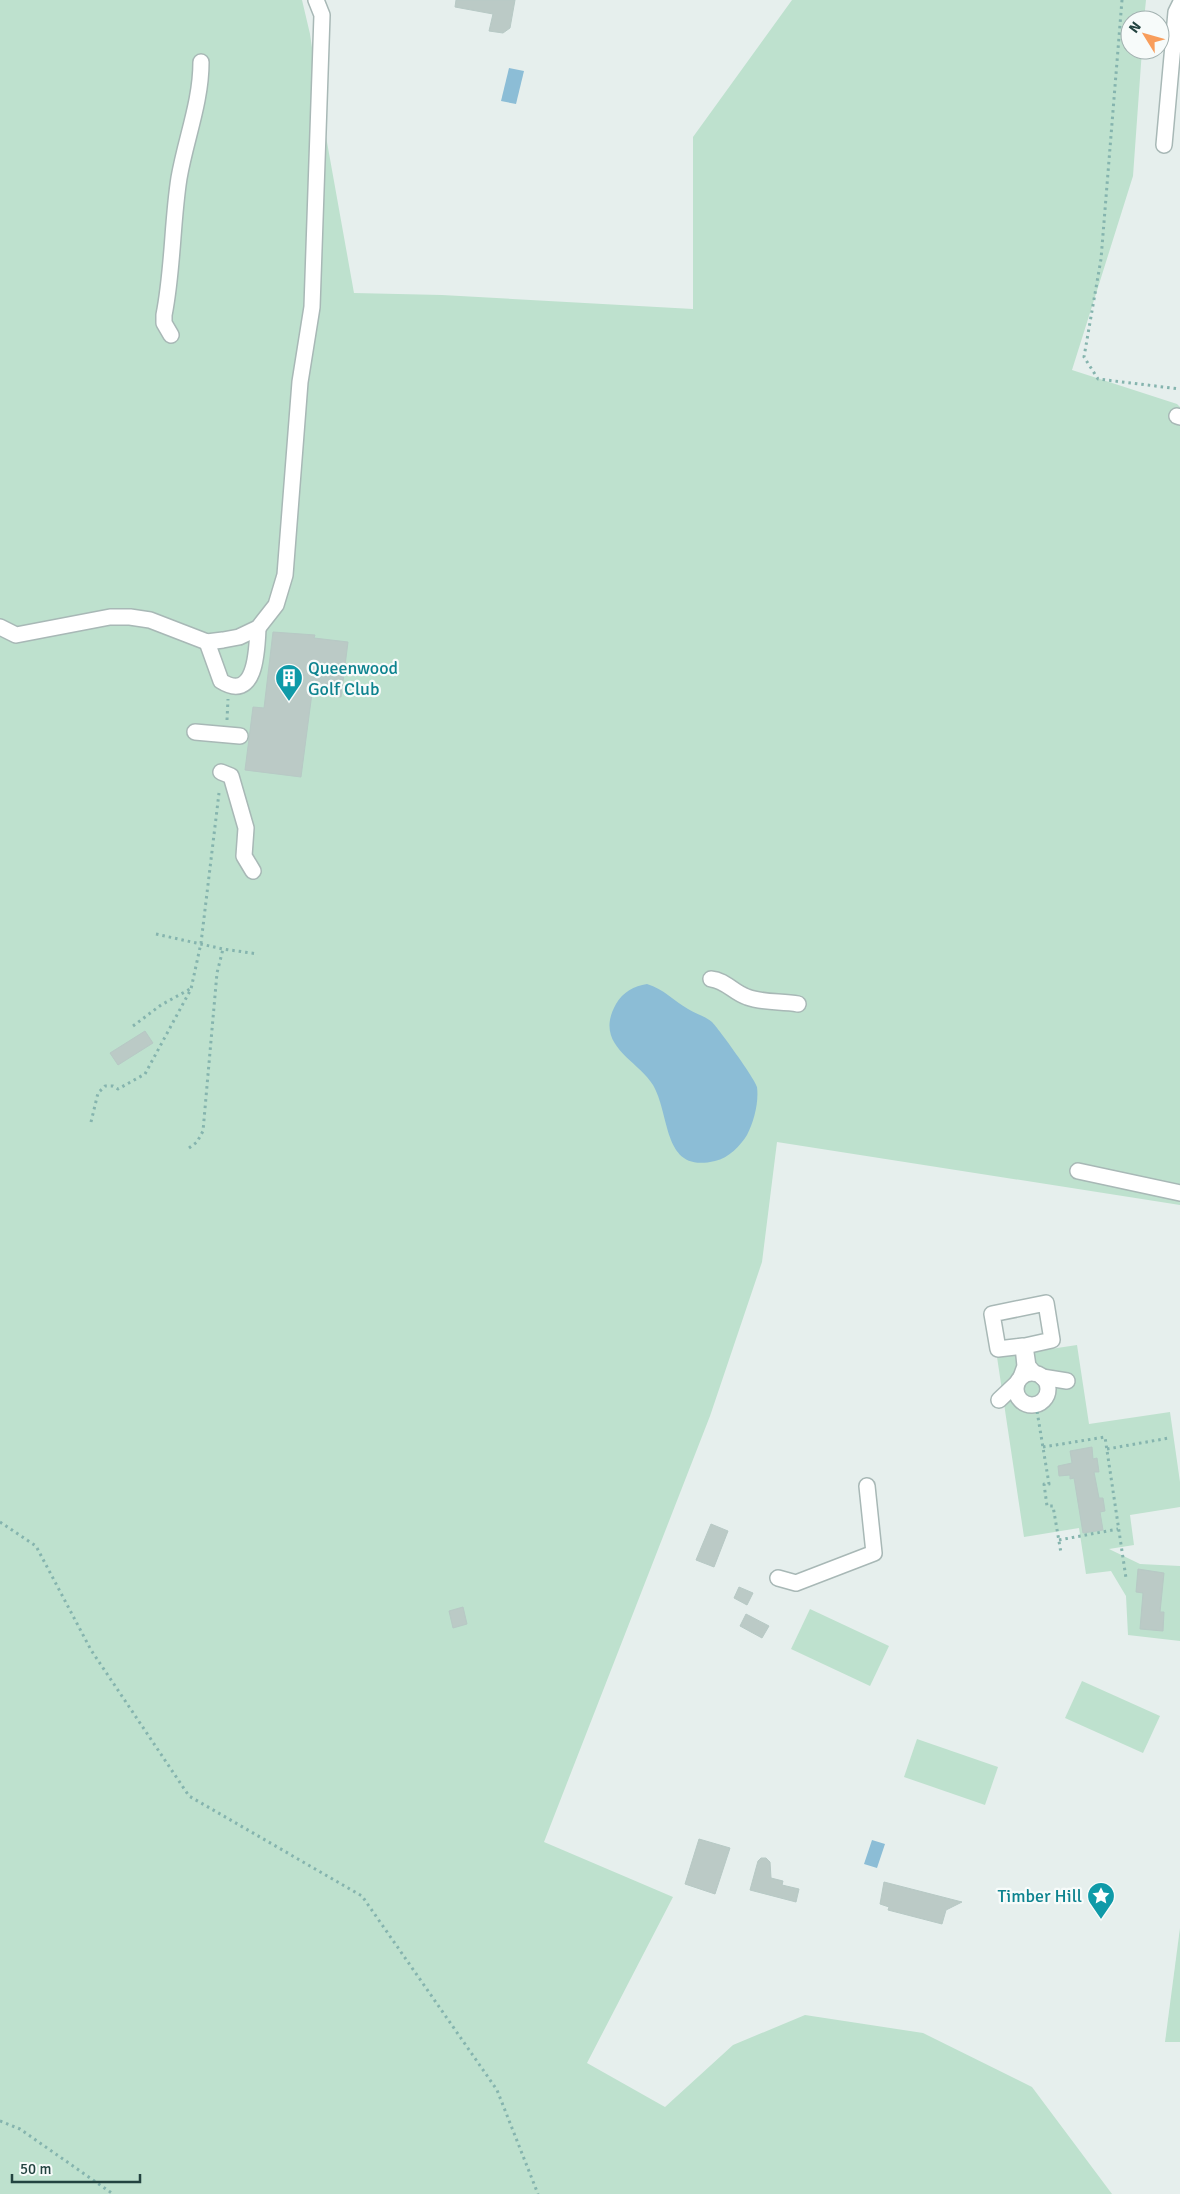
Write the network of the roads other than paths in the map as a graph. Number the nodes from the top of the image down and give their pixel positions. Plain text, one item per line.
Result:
1 (316, 0) edge
2 (1180, 4) edge
3 (201, 62) dead end
4 (1164, 145) dead end
5 (171, 335) dead end
6 (0, 627) edge
7 (258, 628) junction
8 (207, 642) junction
9 (195, 732) dead end
10 (233, 735) road end
11 (221, 772) road end
12 (253, 871) dead end
13 (711, 979) dead end
14 (798, 1004) dead end
15 (1078, 1171) dead end
16 (1180, 1193) edge
17 (1029, 1378) junction
18 (1067, 1381) dead end
19 (999, 1400) dead end
20 (868, 1486) dead end
21 (778, 1578) dead end

1 - 7 lane
2 - 4 lane
3 - 5 lane
6 - 8 lane
7 - 8 lane
7 - 8 lane
9 - 10 lane
11 - 12 lane
13 - 14 lane
15 - 16 lane
17 - 17 lane
17 - 17 lane
17 - 18 lane
17 - 19 lane
20 - 21 lane

